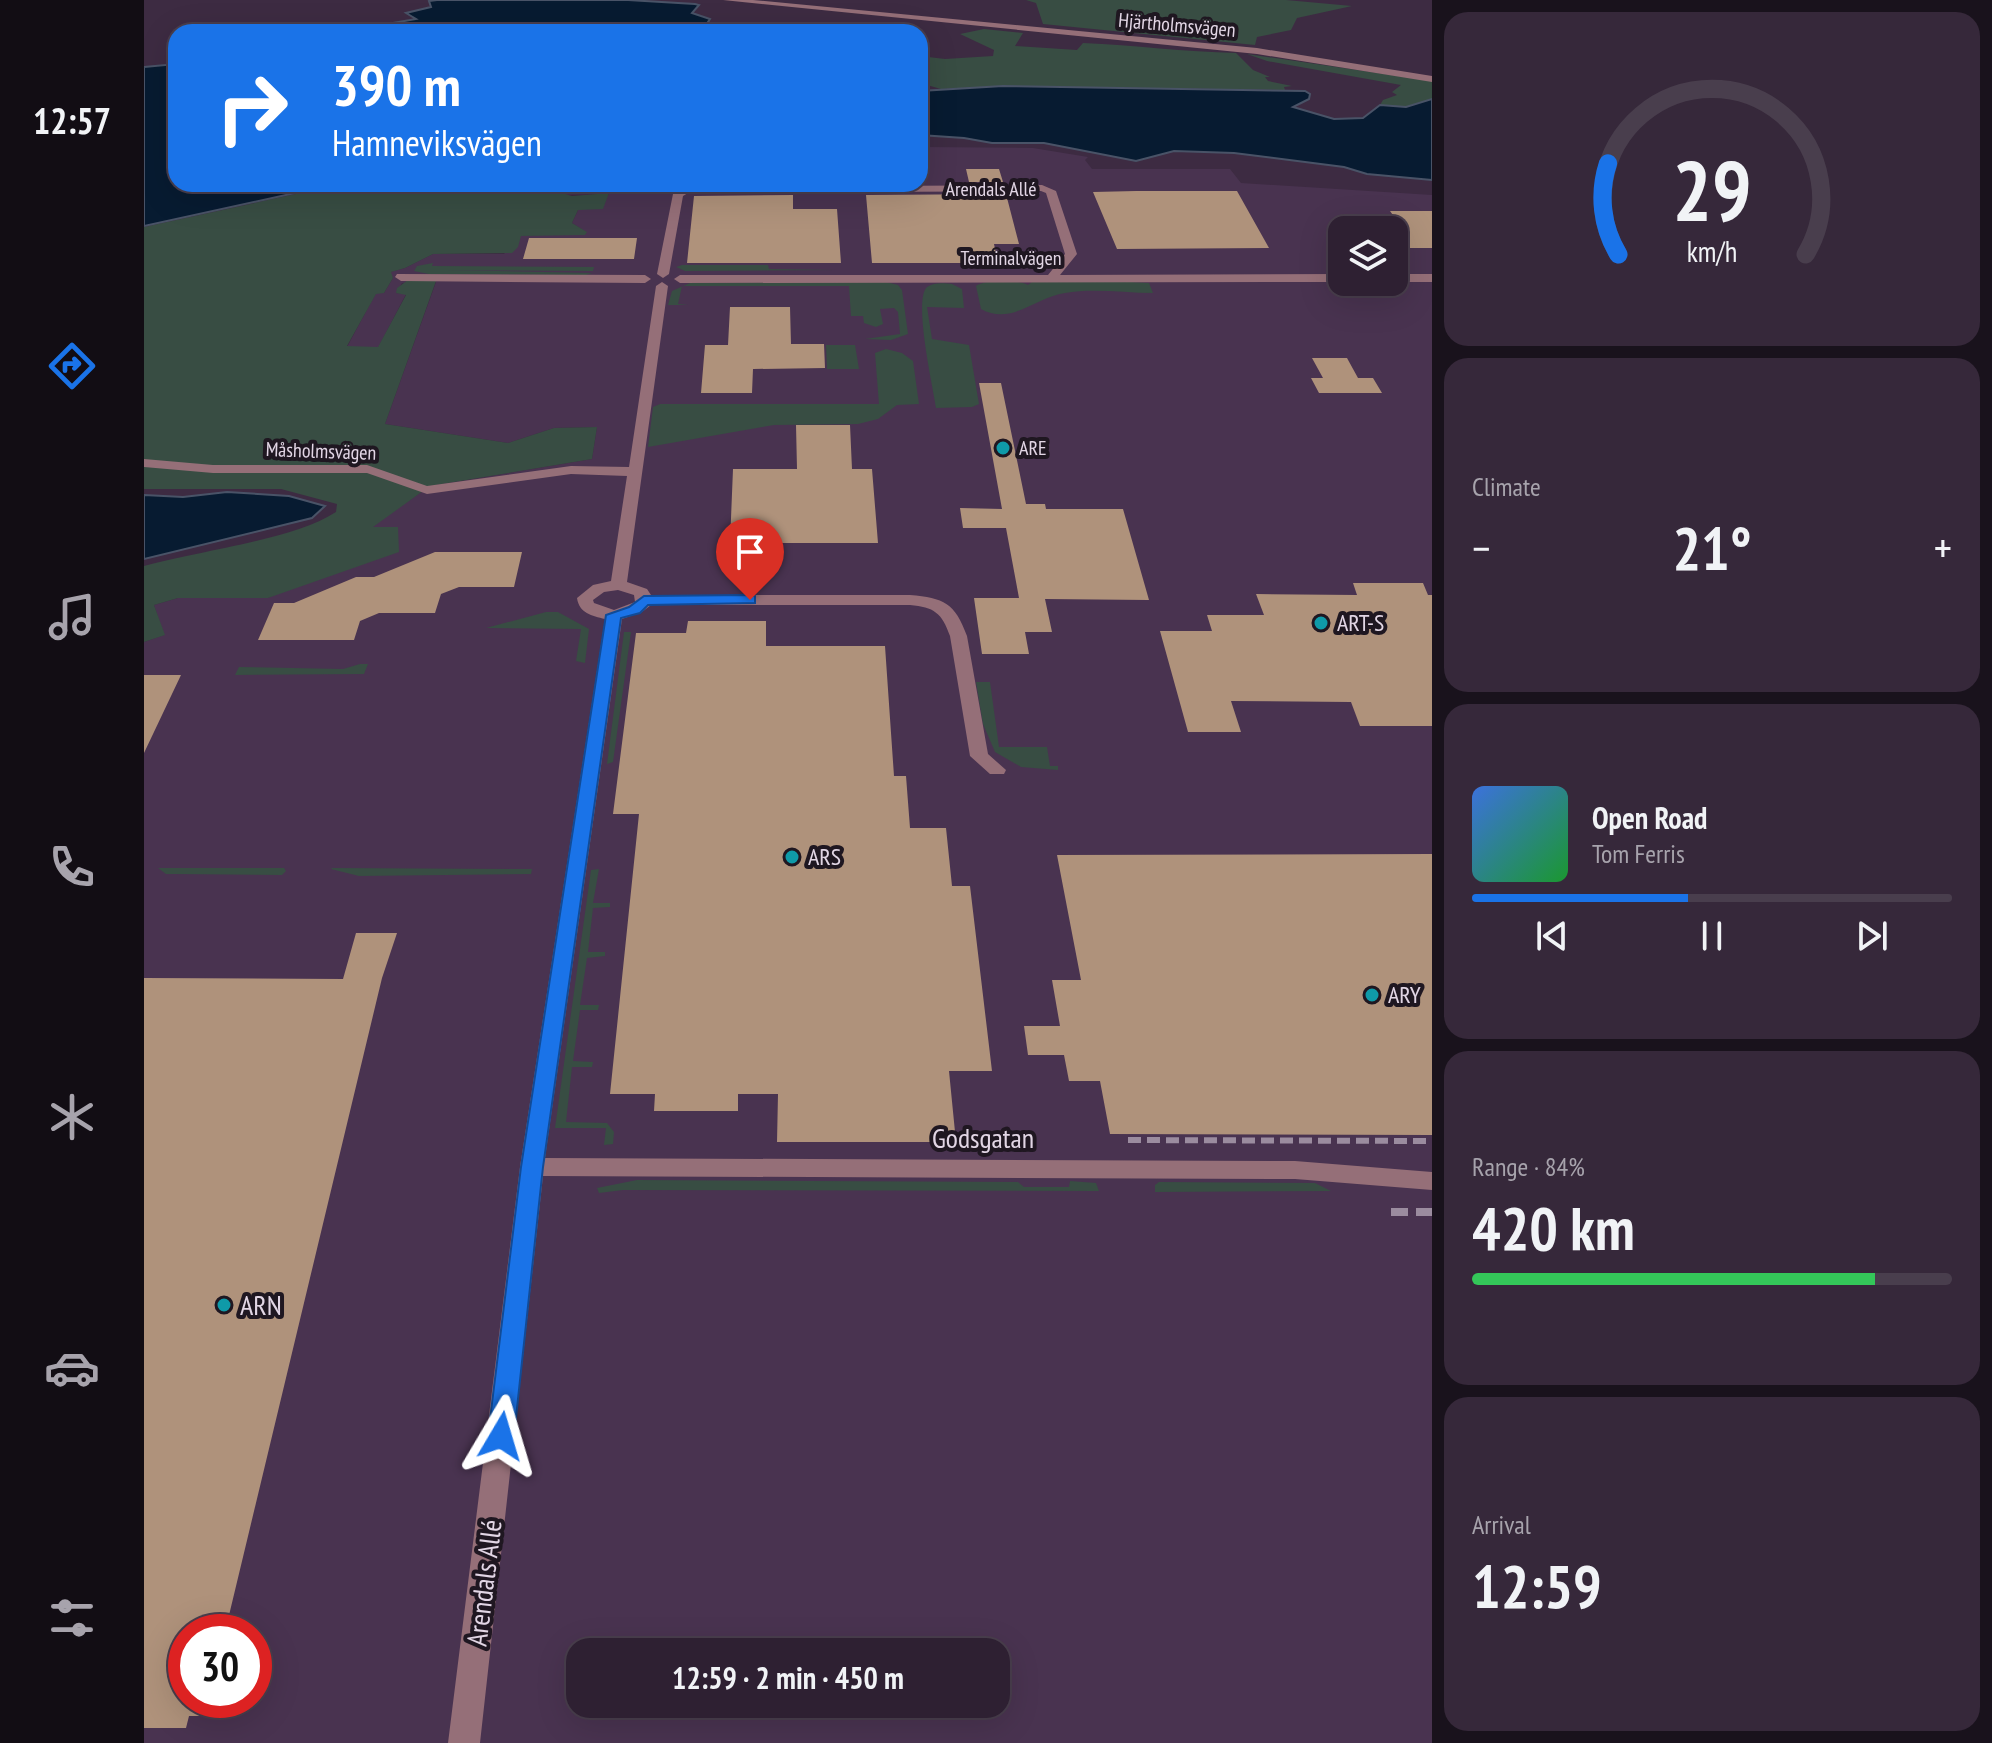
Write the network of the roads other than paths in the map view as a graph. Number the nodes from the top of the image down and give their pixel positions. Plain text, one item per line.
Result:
1 (727, 0) edge
2 (1432, 79) edge
3 (928, 189) edge
4 (682, 192) edge
5 (401, 277) dead end
6 (1054, 278) junction
7 (1328, 278) edge
8 (1408, 278) edge
9 (1432, 278) edge
10 (662, 280) junction
11 (144, 463) edge
12 (634, 472) junction
13 (619, 585) junction
14 (644, 600) junction
15 (614, 615) junction
16 (997, 770) dead end
17 (532, 1167) junction
18 (1432, 1181) edge
19 (464, 1743) edge

1 - 2 street, Hjärtholmsvägen
3 - 6 street, Arendals Allé
4 - 10 street, Arendals Allé
5 - 10 street
6 - 7 street, Terminalvägen
6 - 10 street, Terminalvägen
8 - 9 street
10 - 12 street, Arendals Allé
11 - 12 street, Måsholmsvägen
12 - 13 street, Arendals Allé
13 - 14 street
13 - 15 street
14 - 15 street
14 - 16 street
15 - 17 street, Arendals Allé
17 - 18 street, Godsgatan
17 - 19 street, Arendals Allé

